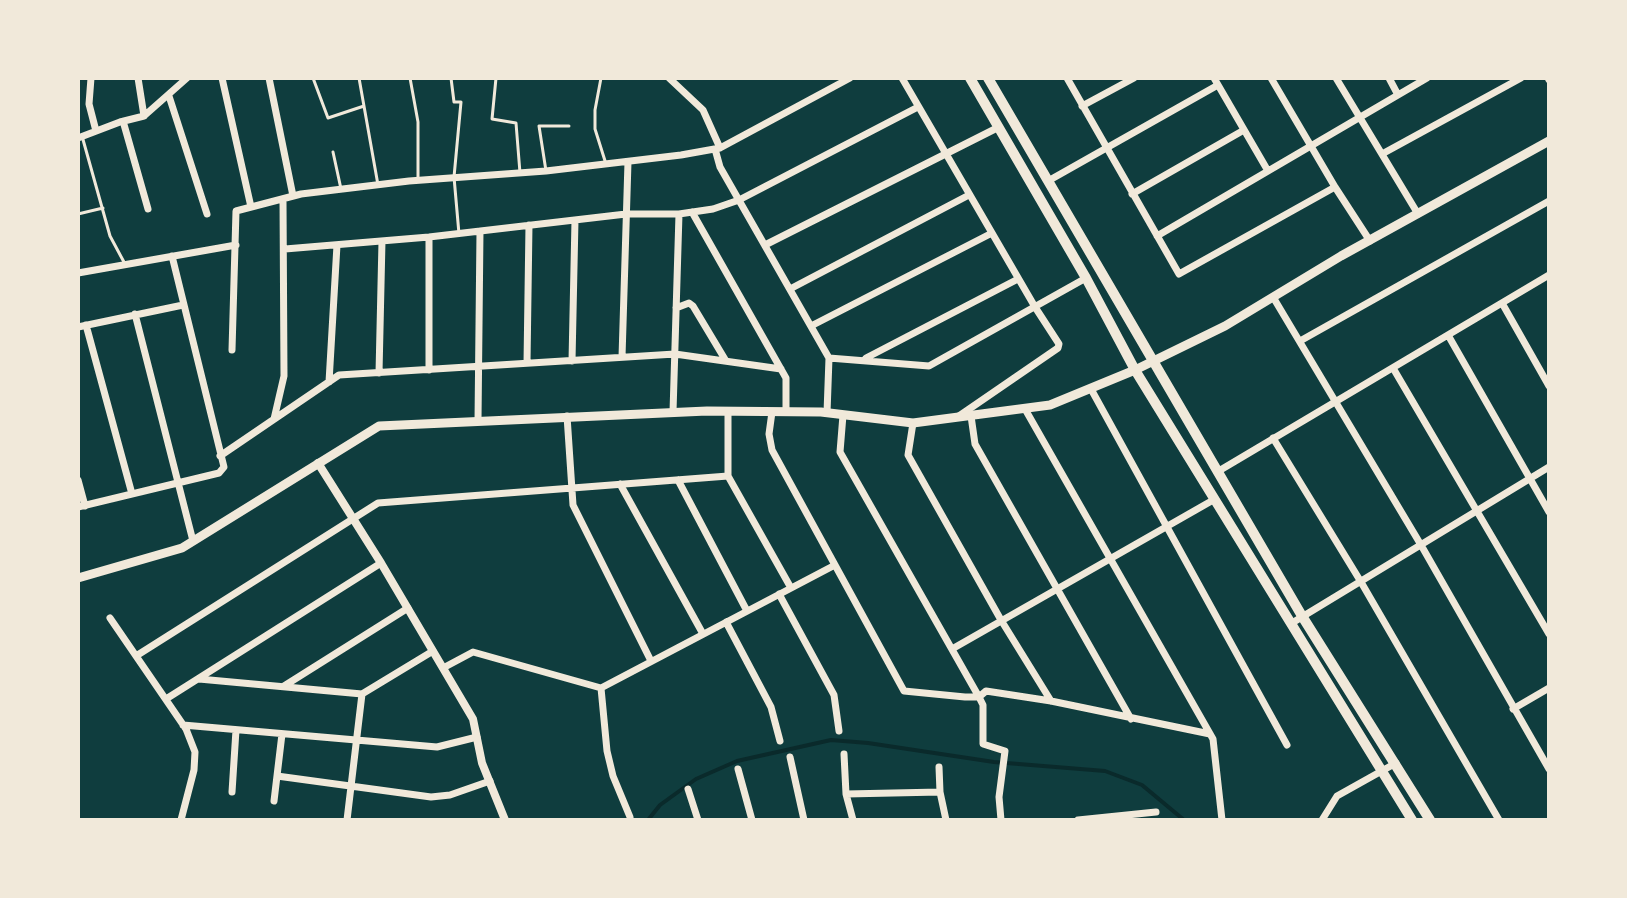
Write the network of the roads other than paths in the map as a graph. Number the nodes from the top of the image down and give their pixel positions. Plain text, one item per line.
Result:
1 (91, 78) edge
2 (138, 78) edge
3 (187, 78) edge
4 (222, 78) edge
5 (269, 78) edge
6 (313, 78) edge
7 (359, 78) edge
8 (410, 78) edge
9 (451, 78) edge
10 (496, 78) edge
11 (601, 78) edge
12 (669, 78) edge
13 (850, 78) edge
14 (902, 78) edge
15 (970, 78) edge
16 (988, 78) edge
17 (1067, 78) edge
18 (1134, 78) edge
19 (1271, 78) edge
20 (1336, 78) edge
21 (1389, 78) edge
22 (1427, 78) edge
23 (1521, 78) edge
24 (1216, 81) edge
25 (1398, 95) junction
26 (169, 96) junction
27 (364, 106) junction
28 (1082, 106) junction
29 (918, 107) junction
30 (144, 116) junction
31 (1360, 118) junction
32 (123, 121) junction
33 (569, 126) dead end
34 (999, 127) junction
35 (1244, 130) junction
36 (96, 131) junction
37 (80, 137) edge
38 (1549, 141) edge
39 (1311, 146) junction
40 (718, 148) junction
41 (1106, 148) junction
42 (333, 152) dead end
43 (1382, 154) junction
44 (946, 155) junction
45 (628, 162) junction
46 (606, 164) junction
47 (546, 171) junction
48 (1268, 171) junction
49 (520, 173) junction
50 (454, 177) junction
51 (418, 180) junction
52 (1048, 181) junction
53 (378, 185) junction
54 (1335, 187) junction
55 (341, 189) junction
56 (1132, 194) junction
57 (969, 195) junction
58 (293, 196) junction
59 (283, 199) junction
60 (739, 200) junction
61 (1549, 201) edge
62 (251, 207) junction
63 (103, 208) junction
64 (148, 209) dead end
65 (692, 212) junction
66 (78, 214) edge
67 (207, 214) dead end
68 (626, 214) junction
69 (679, 214) junction
70 (1418, 214) junction
71 (575, 220) junction
72 (529, 225) junction
73 (480, 231) junction
74 (992, 233) junction
75 (459, 234) junction
76 (1157, 236) junction
77 (429, 237) junction
78 (382, 241) junction
79 (1370, 241) junction
80 (236, 245) junction
81 (337, 245) junction
82 (765, 245) junction
83 (285, 249) junction
84 (172, 256) junction
85 (125, 264) junction
86 (78, 273) edge
87 (1549, 275) edge
88 (1086, 278) junction
89 (1018, 279) junction
90 (790, 289) junction
91 (1273, 297) junction
92 (1502, 303) junction
93 (183, 305) junction
94 (1035, 307) junction
95 (676, 308) junction
96 (135, 314) junction
97 (82, 326) edge
98 (811, 326) junction
99 (1448, 335) junction
100 (1300, 341) junction
101 (232, 350) dead end
102 (675, 354) junction
103 (622, 357) junction
104 (829, 358) junction
105 (864, 359) junction
106 (1155, 360) junction
107 (572, 361) junction
108 (726, 361) junction
109 (527, 363) junction
110 (477, 366) junction
111 (1393, 368) junction
112 (781, 369) junction
113 (429, 370) junction
114 (1135, 370) junction
115 (379, 373) junction
116 (329, 382) junction
117 (1549, 386) edge
118 (1091, 389) junction
119 (1336, 402) junction
120 (1025, 409) junction
121 (728, 411) junction
122 (673, 412) junction
123 (772, 412) junction
124 (786, 412) junction
125 (827, 413) junction
126 (843, 415) junction
127 (567, 416) junction
128 (971, 416) junction
129 (956, 418) junction
130 (274, 419) junction
131 (478, 421) junction
132 (913, 423) junction
133 (1273, 438) junction
134 (220, 456) junction
135 (318, 463) junction
136 (1549, 467) edge
137 (1217, 472) junction
138 (728, 476) junction
139 (1530, 479) junction
140 (78, 480) edge
141 (678, 480) junction
142 (178, 483) junction
143 (620, 484) junction
144 (570, 488) junction
145 (132, 494) junction
146 (1215, 499) junction
147 (82, 506) edge
148 (1477, 510) junction
149 (1549, 512) edge
150 (353, 519) junction
151 (1166, 525) junction
152 (193, 541) junction
153 (1421, 545) junction
154 (1110, 558) junction
155 (381, 563) junction
156 (835, 565) junction
157 (78, 578) edge
158 (1361, 582) junction
159 (791, 588) junction
160 (1056, 589) junction
161 (779, 594) junction
162 (408, 608) junction
163 (747, 611) junction
164 (110, 618) dead end
165 (1001, 620) junction
166 (1297, 620) junction
167 (726, 622) junction
168 (703, 634) junction
169 (1549, 634) edge
170 (952, 649) junction
171 (433, 651) junction
172 (136, 656) junction
173 (651, 661) junction
174 (443, 668) junction
175 (197, 679) junction
176 (283, 686) junction
177 (601, 688) junction
178 (1549, 688) edge
179 (362, 694) junction
180 (979, 697) junction
181 (166, 699) junction
182 (1051, 701) junction
183 (1513, 709) junction
184 (1131, 719) junction
185 (183, 725) junction
186 (236, 730) junction
187 (839, 731) dead end
188 (282, 734) junction
189 (1210, 734) junction
190 (477, 737) junction
191 (356, 741) junction
192 (780, 741) dead end
193 (1287, 745) dead end
194 (844, 754) dead end
195 (790, 757) dead end
196 (1396, 763) junction
197 (939, 767) dead end
198 (738, 769) dead end
199 (1549, 769) edge
200 (1383, 770) junction
201 (277, 776) junction
202 (490, 781) junction
203 (351, 786) junction
204 (688, 789) dead end
205 (232, 792) dead end
206 (940, 792) junction
207 (846, 794) junction
208 (274, 801) dead end
209 (1156, 812) dead end
210 (630, 817) dead end
211 (1118, 818) edge
212 (181, 820) edge
213 (347, 820) edge
214 (505, 820) edge
215 (698, 820) edge
216 (752, 820) edge
217 (804, 820) edge
218 (853, 820) edge
219 (946, 820) edge
220 (1001, 820) edge
221 (1078, 820) edge
222 (1222, 820) edge
223 (1322, 820) edge
224 (1412, 820) edge
225 (1430, 820) edge
226 (1499, 820) edge

1 - 36 street
2 - 30 street
3 - 26 street
4 - 62 street
5 - 58 street
6 - 27 lane
7 - 27 lane
8 - 51 lane
9 - 50 lane
10 - 49 lane
11 - 46 lane
12 - 40 street
13 - 40 street
14 - 29 street
15 - 34 main road
16 - 52 main road
17 - 28 street
18 - 28 street
19 - 39 street
20 - 31 street
21 - 25 street
22 - 25 street
23 - 43 street
24 - 35 street
24 - 41 street
25 - 31 street
26 - 30 street
26 - 67 street
27 - 53 lane
28 - 41 street
29 - 44 street
29 - 60 street
30 - 32 street
31 - 39 street
31 - 43 street
32 - 36 street
32 - 64 street
33 - 47 lane
34 - 44 street
34 - 88 main road
35 - 48 street
35 - 56 street
36 - 37 street
37 - 63 lane
38 - 70 main road
39 - 48 street
39 - 54 street
40 - 45 street
40 - 60 street
41 - 52 street
41 - 56 street
42 - 55 lane
43 - 70 street
44 - 57 street
44 - 82 street
45 - 46 street
45 - 68 street
46 - 47 street
47 - 49 street
48 - 76 street
49 - 50 street
50 - 51 street
50 - 75 lane
51 - 53 street
52 - 106 main road
53 - 55 street
54 - 76 street
54 - 79 street
55 - 58 street
56 - 76 street
57 - 74 street
57 - 90 street
58 - 59 street
59 - 62 street
59 - 83 street
60 - 65 street
60 - 82 street
61 - 100 street
62 - 80 street
63 - 66 lane
63 - 85 lane
65 - 69 street
65 - 112 street
68 - 69 street
68 - 71 street
68 - 103 street
69 - 95 street
70 - 79 main road
71 - 72 street
71 - 107 street
72 - 73 street
72 - 109 street
73 - 75 street
73 - 110 street
74 - 89 street
74 - 98 street
75 - 77 street
77 - 78 street
77 - 113 street
78 - 81 street
78 - 115 street
79 - 91 main road
80 - 84 street
80 - 101 street
81 - 83 street
81 - 116 street
82 - 90 street
83 - 130 street
84 - 85 street
84 - 93 street
85 - 86 street
87 - 92 street
88 - 94 street
88 - 114 main road
89 - 94 street
89 - 105 street
90 - 98 street
91 - 100 street
91 - 106 main road
92 - 99 street
92 - 117 street
93 - 96 street
93 - 134 street
94 - 105 street
94 - 129 street
95 - 102 street
95 - 108 street
96 - 97 street
96 - 142 street
97 - 145 street
98 - 104 street
99 - 111 street
99 - 139 street
100 - 119 street
102 - 103 street
102 - 108 street
102 - 122 street
103 - 107 street
104 - 105 street
104 - 125 street
106 - 114 main road
106 - 137 main road
107 - 109 street
108 - 112 street
109 - 110 street
110 - 113 street
110 - 131 street
111 - 119 street
111 - 148 street
112 - 124 street
113 - 115 street
114 - 118 main road
114 - 146 main road
115 - 116 street
116 - 130 street
118 - 120 main road
118 - 151 street
119 - 133 street
119 - 153 street
120 - 128 main road
120 - 154 street
121 - 122 main road
121 - 123 main road
121 - 138 street
122 - 127 main road
123 - 124 main road
123 - 156 street
124 - 125 main road
125 - 126 main road
126 - 132 main road
126 - 170 street
127 - 131 main road
127 - 144 street
128 - 129 main road
128 - 160 street
129 - 132 main road
130 - 134 street
131 - 135 main road
132 - 165 street
133 - 137 street
133 - 158 street
134 - 142 street
135 - 150 street
135 - 152 main road
136 - 139 street
137 - 166 main road
138 - 141 street
138 - 159 street
139 - 148 street
139 - 149 street
140 - 147 street
141 - 143 street
141 - 163 street
142 - 145 street
142 - 152 street
143 - 144 street
143 - 168 street
144 - 150 street
144 - 173 street
145 - 147 street
146 - 151 street
146 - 166 main road
148 - 153 street
148 - 169 street
150 - 155 street
150 - 172 street
151 - 154 street
151 - 193 street
152 - 157 main road
153 - 158 street
153 - 183 street
154 - 160 street
154 - 189 street
155 - 162 street
155 - 175 street
156 - 159 street
156 - 180 street
158 - 166 street
158 - 226 street
159 - 161 street
160 - 165 street
160 - 184 street
161 - 163 street
161 - 187 street
162 - 171 street
162 - 176 street
163 - 167 street
164 - 172 street
165 - 170 street
165 - 182 street
166 - 196 main road
166 - 200 main road
167 - 168 street
167 - 192 street
168 - 173 street
170 - 180 street
171 - 174 street
171 - 179 street
172 - 181 street
173 - 177 street
174 - 177 street
174 - 190 street
175 - 176 street
175 - 181 street
176 - 179 street
177 - 210 street
178 - 183 street
179 - 191 street
180 - 182 street
180 - 220 street
181 - 185 street
182 - 184 street
183 - 199 street
184 - 189 street
185 - 186 street
185 - 212 street
186 - 188 street
186 - 205 street
188 - 191 street
188 - 201 street
189 - 222 street
190 - 191 street
190 - 202 street
191 - 203 street
194 - 207 street
195 - 217 street
196 - 200 street
196 - 225 main road
197 - 206 street
198 - 216 street
200 - 223 street
200 - 224 main road
201 - 203 street
201 - 208 street
202 - 203 street
202 - 214 street
203 - 213 street
204 - 215 street
206 - 207 street
206 - 219 street
207 - 218 street
209 - 211 street
211 - 221 street

